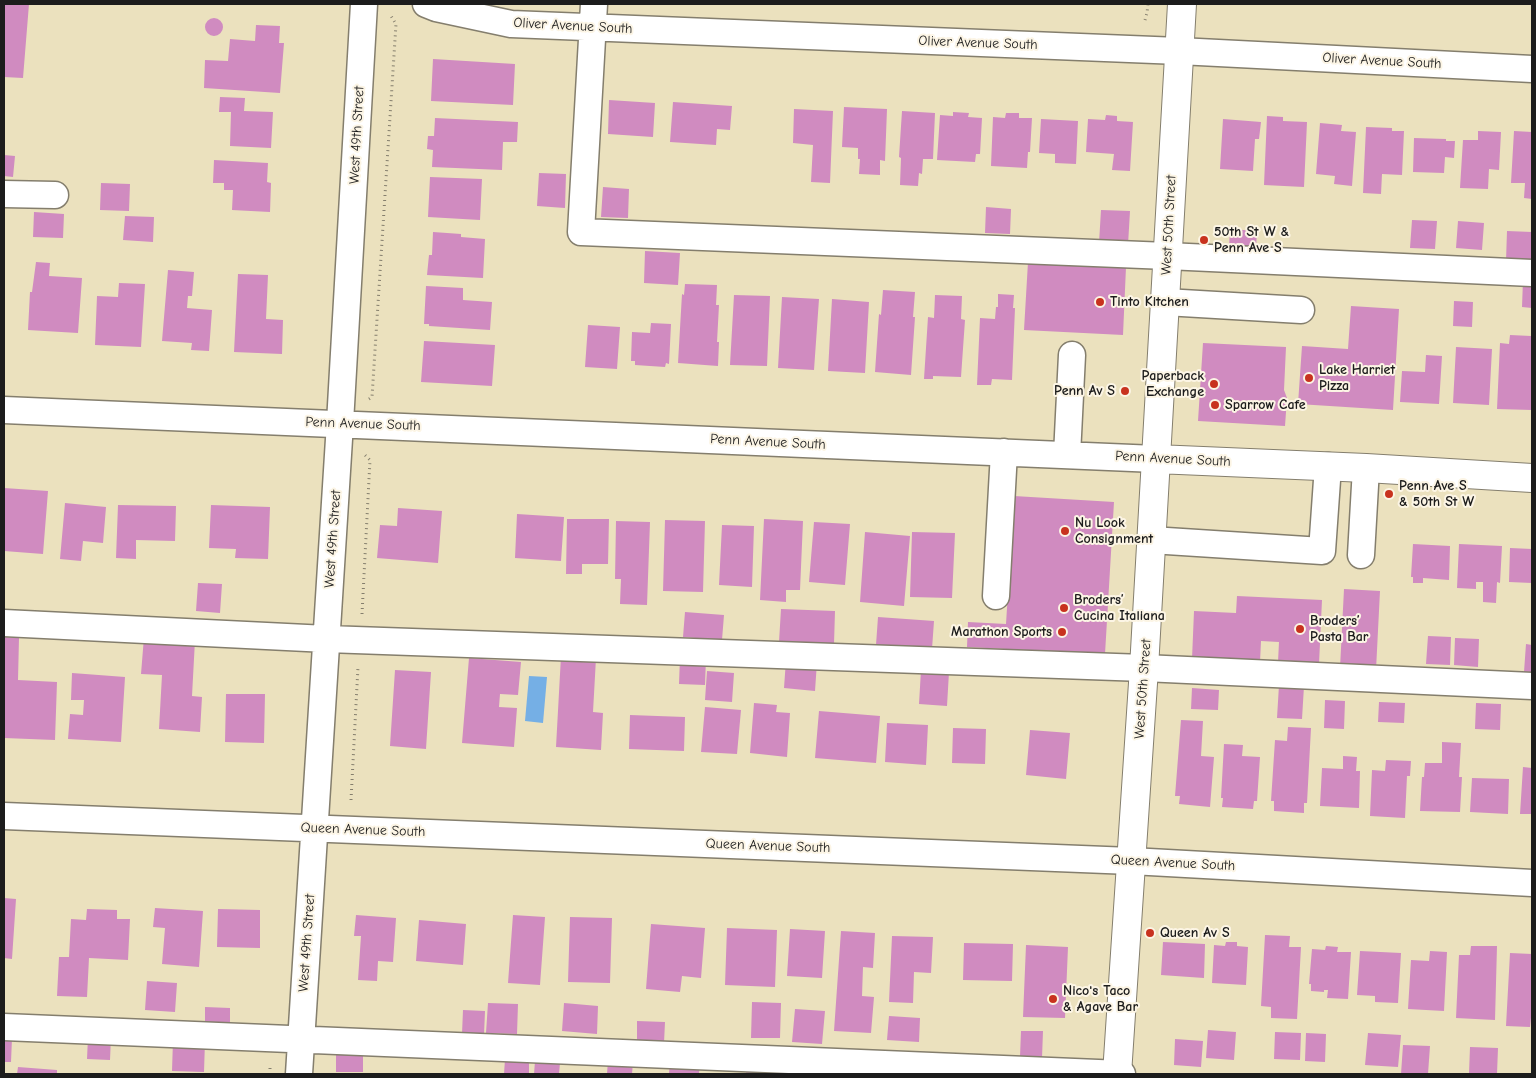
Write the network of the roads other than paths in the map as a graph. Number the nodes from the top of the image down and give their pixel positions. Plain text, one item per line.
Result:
1 (426, 4) edge
2 (1182, 4) edge
3 (375, 7) edge
4 (594, 16) edge
5 (1179, 51) junction
6 (1532, 69) edge
7 (4, 194) edge
8 (55, 195) dead end
9 (1167, 256) junction
10 (1532, 273) edge
11 (1165, 302) junction
12 (1301, 310) dead end
13 (1072, 355) dead end
14 (4, 411) edge
15 (340, 423) junction
16 (1004, 452) junction
17 (1067, 455) junction
18 (1156, 459) junction
19 (1328, 466) junction
20 (1366, 468) junction
21 (1532, 478) edge
22 (1151, 540) junction
23 (1361, 555) dead end
24 (996, 596) dead end
25 (4, 623) edge
26 (327, 639) junction
27 (1144, 668) junction
28 (1532, 686) edge
29 (4, 816) edge
30 (315, 828) junction
31 (1131, 861) junction
32 (1532, 883) edge
33 (4, 1028) edge
34 (301, 1040) junction
35 (298, 1074) edge
36 (1117, 1074) edge
37 (1122, 1074) edge

1 - 4 street, Oliver Avenue South
2 - 5 main road, West 50th Street
3 - 15 street, West 49th Street
4 - 5 street, Oliver Avenue South
4 - 9 street
5 - 6 street, Oliver Avenue South
5 - 9 main road, West 50th Street
7 - 8 street
9 - 10 street
9 - 11 main road, West 50th Street
11 - 12 street
11 - 18 main road, West 50th Street
13 - 17 street
14 - 15 street, Penn Avenue South
15 - 16 street, Penn Avenue South
15 - 26 street, West 49th Street
16 - 17 street, Penn Avenue South
16 - 24 street
17 - 18 street, Penn Avenue South
18 - 19 main road, Penn Avenue South
18 - 22 main road, West 50th Street
19 - 20 main road, Penn Avenue South
19 - 22 street
20 - 21 main road, Penn Avenue South
20 - 23 street
22 - 27 main road, West 50th Street
25 - 26 street
26 - 27 street
26 - 30 street, West 49th Street
27 - 28 street
27 - 31 main road, West 50th Street
29 - 30 street, Queen Avenue South
30 - 31 street, Queen Avenue South
30 - 34 street, West 49th Street
31 - 32 street, Queen Avenue South
31 - 36 main road, West 50th Street
33 - 34 street
34 - 35 street, West 49th Street
34 - 36 street
36 - 37 street

